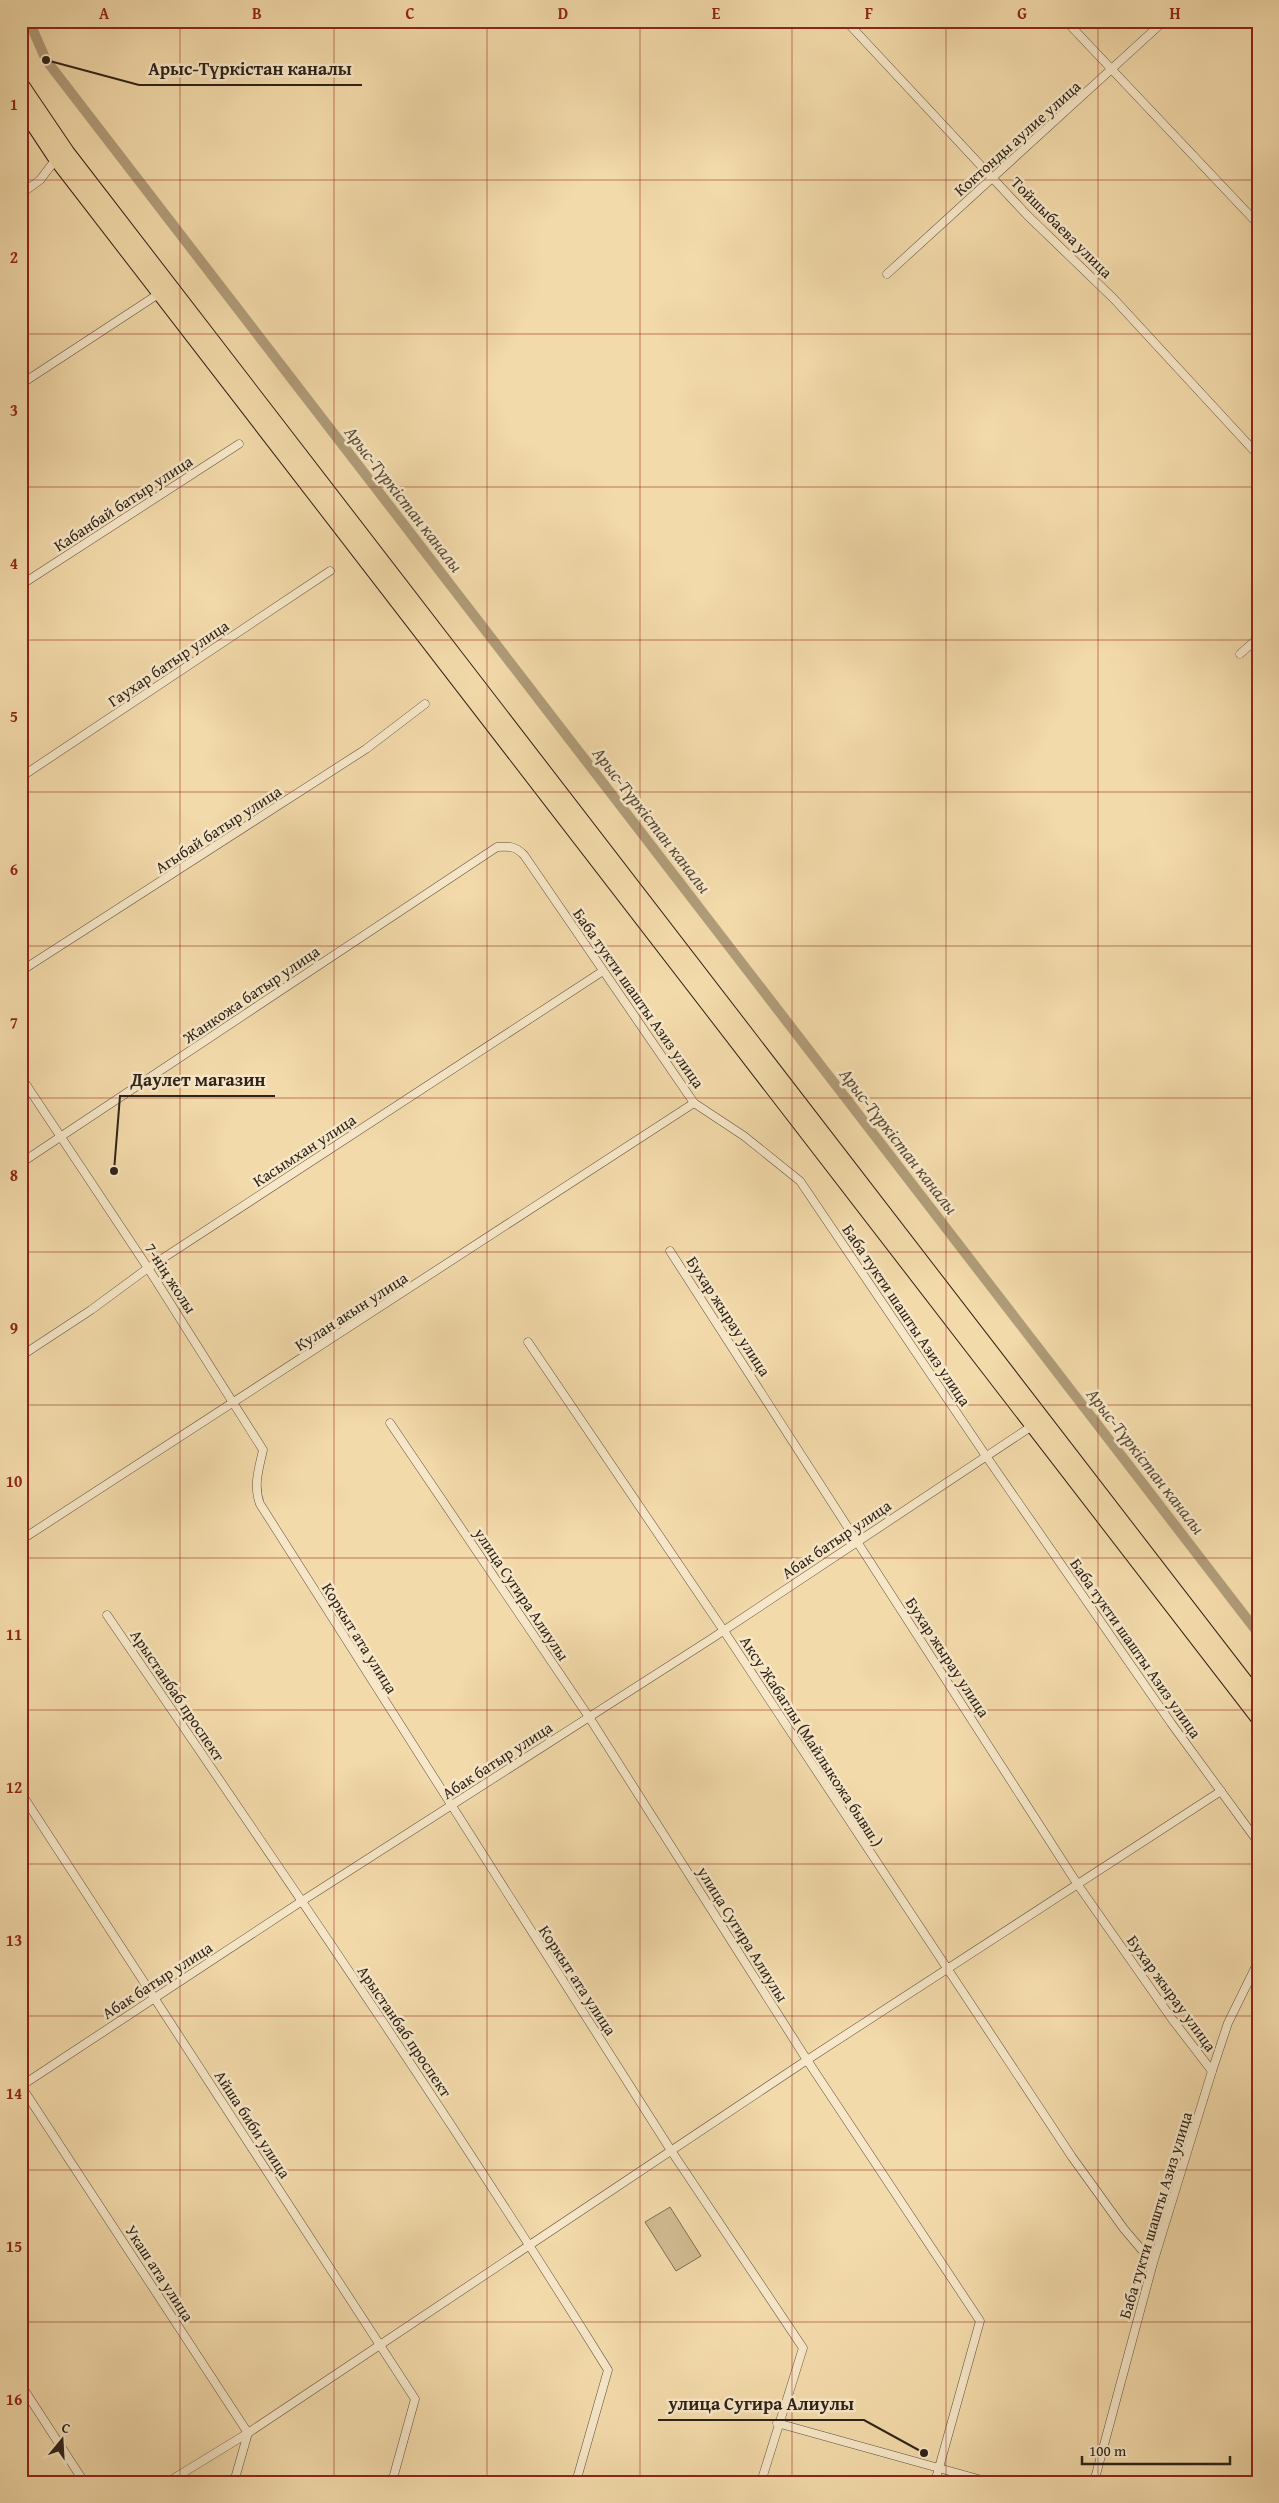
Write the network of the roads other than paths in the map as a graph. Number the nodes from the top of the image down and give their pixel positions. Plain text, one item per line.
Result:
1 (846, 21) edge
2 (1066, 21) edge
3 (1164, 21) edge
4 (1112, 70) junction
5 (21, 84) edge
6 (21, 106) edge
7 (56, 159) junction
8 (994, 177) junction
9 (21, 194) edge
10 (1256, 218) edge
11 (887, 274) dead end
12 (160, 293) junction
13 (21, 384) edge
14 (240, 444) dead end
15 (1258, 455) edge
16 (330, 571) dead end
17 (21, 585) edge
18 (1258, 638) edge
19 (1240, 654) dead end
20 (425, 704) dead end
21 (21, 777) edge
22 (497, 847) joint
23 (21, 971) edge
24 (603, 971) junction
25 (21, 1077) edge
26 (694, 1103) junction
27 (60, 1138) junction
28 (21, 1163) edge
29 (670, 1251) dead end
30 (148, 1268) junction
31 (528, 1342) dead end
32 (21, 1356) edge
33 (234, 1401) junction
34 (390, 1423) dead end
35 (1032, 1426) junction
36 (986, 1456) junction
37 (260, 1504) joint
38 (21, 1540) edge
39 (857, 1541) junction
40 (107, 1614) dead end
41 (724, 1631) junction
42 (1258, 1698) edge
43 (589, 1717) junction
44 (1258, 1718) edge
45 (1221, 1791) junction
46 (21, 1793) edge
47 (451, 1807) junction
48 (1258, 1842) edge
49 (1078, 1885) junction
50 (302, 1901) junction
51 (1258, 1962) edge
52 (946, 1970) junction
53 (154, 1999) junction
54 (807, 2060) junction
55 (1212, 2071) junction
56 (21, 2086) edge
57 (672, 2152) junction
58 (529, 2244) junction
59 (1153, 2263) junction
60 (381, 2345) junction
61 (21, 2385) edge
62 (777, 2423) junction
63 (248, 2434) junction
64 (939, 2468) junction
65 (84, 2482) edge
66 (168, 2482) edge
67 (234, 2482) edge
68 (392, 2482) edge
69 (576, 2482) edge
70 (761, 2482) edge
71 (935, 2482) edge
72 (989, 2482) edge
73 (1094, 2482) edge

1 - 8 street, Тойшыбаева улица
2 - 4 street
3 - 4 street, Коктонды аулие улица
4 - 8 street, Коктонды аулие улица
4 - 10 street
5 - 42 highway
6 - 7 highway
7 - 9 street
7 - 12 highway
8 - 11 street, Коктонды аулие улица
8 - 15 street, Тойшыбаева улица
12 - 13 street
12 - 35 highway
14 - 17 street, Кабанбай батыр улица
16 - 21 street, Гаухар батыр улица
18 - 19 street
20 - 23 street, Агыбай батыр улица
22 - 24 street, Баба тукти шашты Азиз улица
22 - 27 street, Жанкожа батыр улица
24 - 26 street, Баба тукти шашты Азиз улица
24 - 30 street, Касымхан улица
25 - 27 street, 7-нің жолы
26 - 33 street, Кулан акын улица
26 - 36 street, Баба тукти шашты Азиз улица
27 - 28 street, Жанкожа батыр улица
27 - 30 street, 7-нің жолы
29 - 39 street, Бухар жырау улица
30 - 32 street, Касымхан улица
30 - 33 street, 7-нің жолы
31 - 41 street, Аксу Жабаглы (Майлыкожа бывш.)
33 - 37 street, 7-нің жолы
33 - 38 street, Кулан акын улица
34 - 43 street, улица Сугира Алиулы
35 - 36 street, Абак батыр улица
35 - 44 highway
36 - 39 street, Абак батыр улица
36 - 45 street, Баба тукти шашты Азиз улица
37 - 47 street, Коркыт ата улица
39 - 41 street, Абак батыр улица
39 - 49 street, Бухар жырау улица
40 - 50 street, Арыстанбаб проспект
41 - 43 street, Абак батыр улица
41 - 52 street, Аксу Жабаглы (Майлыкожа бывш.)
43 - 47 street, Абак батыр улица
43 - 54 street, улица Сугира Алиулы
45 - 48 street, Баба тукти шашты Азиз улица
45 - 49 street
46 - 53 street, Айша биби улица
47 - 50 street, Абак батыр улица
47 - 57 street, Коркыт ата улица
49 - 52 street
49 - 55 street, Бухар жырау улица
50 - 53 street, Абак батыр улица
50 - 58 street, Арыстанбаб проспект
51 - 55 street, Баба тукти шашты Азиз улица
52 - 54 street
52 - 59 street, Аксу Жабаглы (Майлыкожа бывш.)
53 - 56 street, Абак батыр улица
53 - 60 street, Айша биби улица
54 - 57 street
54 - 64 street, улица Сугира Алиулы
55 - 59 street, Баба тукти шашты Азиз улица
56 - 63 street, Укаш ата улица
57 - 58 street
57 - 62 street, Коркыт ата улица
58 - 60 street
58 - 69 street, Арыстанбаб проспект
59 - 73 street, Баба тукти шашты Азиз улица
60 - 63 street
60 - 68 street, Айша биби улица
61 - 65 street
62 - 64 street
62 - 70 street, Коркыт ата улица
63 - 66 street
63 - 67 street
64 - 71 street, улица Сугира Алиулы
64 - 72 street

